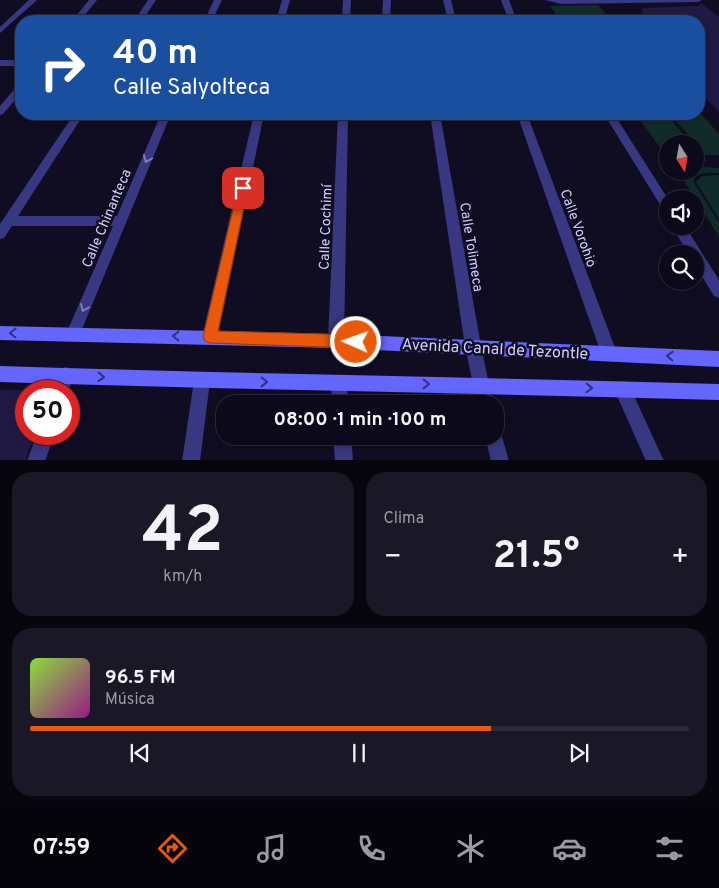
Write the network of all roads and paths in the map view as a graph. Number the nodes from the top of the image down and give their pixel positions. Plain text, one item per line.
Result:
1 (33, 0) edge
2 (93, 0) edge
3 (152, 0) edge
4 (218, 0) edge
5 (286, 0) edge
6 (347, 0) edge
7 (387, 0) edge
8 (447, 0) edge
9 (505, 0) edge
10 (549, 0) edge
11 (698, 0) edge
12 (17, 15) edge
13 (81, 15) edge
14 (142, 15) edge
15 (211, 15) edge
16 (282, 15) edge
17 (346, 15) edge
18 (386, 15) edge
19 (451, 15) edge
20 (511, 15) edge
21 (15, 17) edge
22 (0, 31) edge
23 (15, 62) edge
24 (0, 63) edge
25 (15, 94) edge
26 (0, 112) edge
27 (75, 120) edge
28 (163, 120) edge
29 (258, 120) edge
30 (343, 120) edge
31 (436, 120) edge
32 (524, 120) edge
33 (613, 120) edge
34 (659, 194) edge
35 (9, 221) junction
36 (121, 221) junction
37 (0, 234) edge
38 (684, 235) edge
39 (719, 292) edge
40 (0, 332) edge
41 (73, 334) junction
42 (210, 337) junction
43 (336, 341) junction
44 (473, 346) junction
45 (609, 353) junction
46 (719, 359) edge
47 (0, 374) edge
48 (66, 375) junction
49 (64, 380) edge
50 (202, 382) junction
51 (339, 383) junction
52 (480, 385) junction
53 (622, 389) junction
54 (719, 392) edge
55 (340, 395) edge
56 (483, 395) edge
57 (42, 445) edge
58 (343, 445) edge
59 (496, 445) edge
60 (36, 460) edge
61 (191, 460) edge
62 (344, 460) edge
63 (500, 460) edge
64 (656, 460) edge

1 - 12 street
2 - 13 street
3 - 14 street
4 - 15 street
5 - 16 street
6 - 17 street
7 - 18 street
8 - 19 street
9 - 20 street
10 - 11 street
21 - 22 street
23 - 24 street
25 - 26 street
27 - 35 street
28 -> 36 street, Calle Chinanteca
29 - 42 street
30 - 43 street, Calle Cochimí
31 - 44 street, Calle Tolimeca
32 - 45 street, Calle Vorohio
33 - 34 street
35 - 36 street
35 - 37 street
36 -> 41 street, Calle Chinanteca
38 - 39 street
41 -> 40 main road, Avenida Canal de Tezontle
42 -> 41 main road, Avenida Canal de Tezontle
42 - 43 main road, Avenida Canal de Tezontle
43 - 44 main road, Avenida Canal de Tezontle
44 - 45 main road, Avenida Canal de Tezontle
44 - 52 street, Calle Tolimeca
46 -> 45 main road, Avenida Canal de Tezontle
47 - 48 main road
48 - 49 street
48 -> 50 main road
50 -> 51 main road
50 - 61 street
51 -> 52 main road
51 - 55 street
52 -> 53 main road
52 - 56 street, Calle Tolimeca
53 - 54 main road
53 - 64 street
57 - 60 street
58 - 62 street
59 - 63 street

